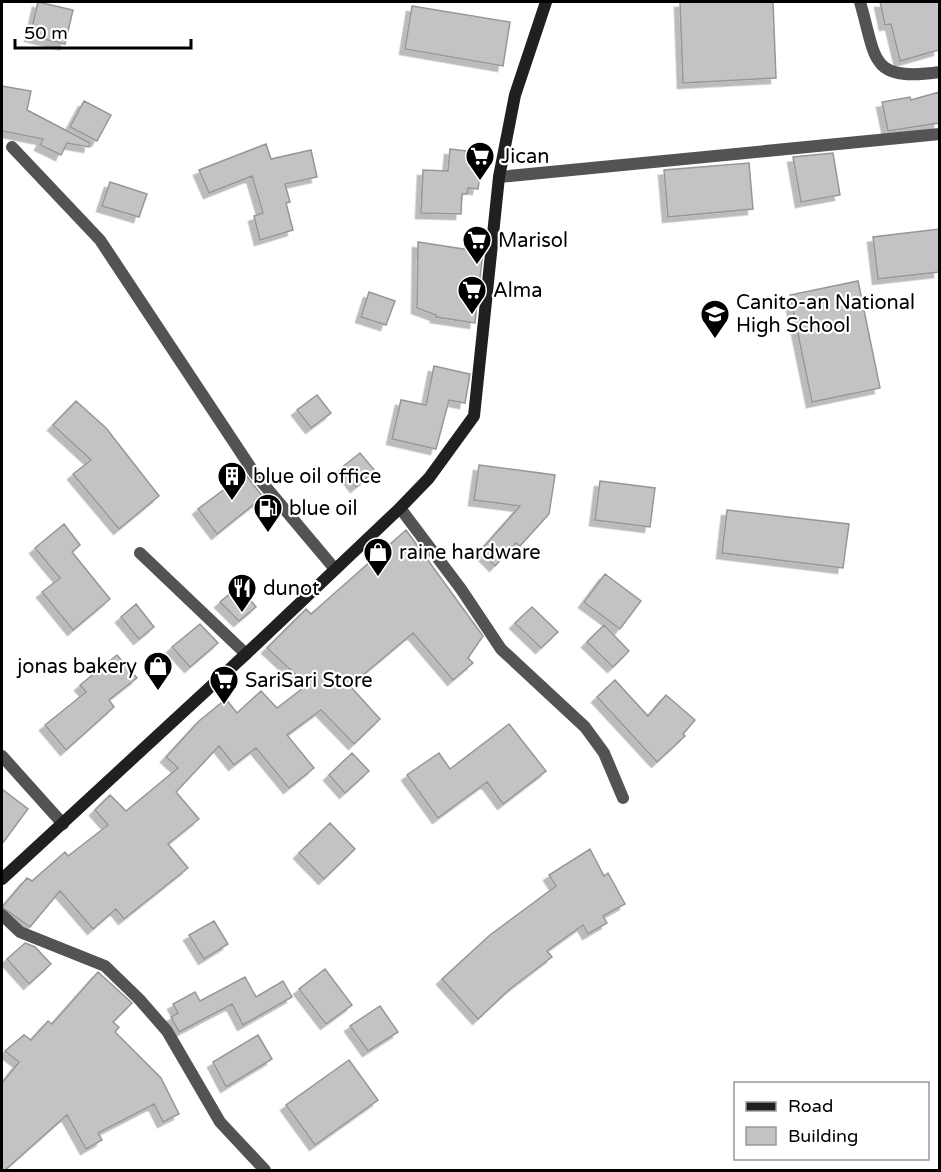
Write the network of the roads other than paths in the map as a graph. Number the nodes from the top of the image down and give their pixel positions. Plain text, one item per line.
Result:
1 (546, 2) edge
2 (860, 2) edge
3 (939, 72) edge
4 (939, 134) edge
5 (12, 147) dead end
6 (499, 177) junction
7 (400, 508) junction
8 (140, 553) dead end
9 (334, 568) junction
10 (246, 654) junction
11 (2, 756) edge
12 (623, 798) dead end
13 (63, 824) junction
14 (2, 879) edge
15 (2, 915) edge
16 (265, 1170) edge

1 - 6 street
2 - 3 street
4 - 6 street
5 - 9 street
6 - 7 street
7 - 9 street
7 - 12 street
8 - 10 street
9 - 10 street
10 - 13 street
11 - 13 street
13 - 14 street
15 - 16 street

